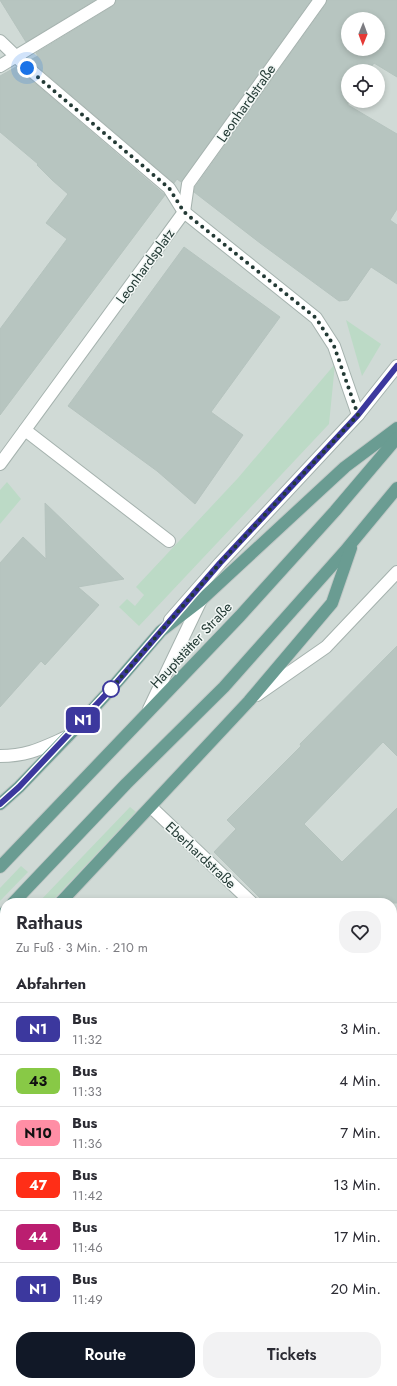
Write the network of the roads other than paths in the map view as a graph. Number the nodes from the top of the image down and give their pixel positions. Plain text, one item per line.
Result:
1 (109, 0) edge
2 (320, 0) edge
3 (0, 41) edge
4 (15, 57) junction
5 (0, 66) edge
6 (184, 212) junction
7 (397, 366) edge
8 (358, 415) junction
9 (397, 428) edge
10 (24, 430) junction
11 (397, 438) edge
12 (0, 464) edge
13 (397, 488) edge
14 (169, 541) dead end
15 (353, 541) junction
16 (220, 563) junction
17 (397, 572) edge
18 (200, 601) junction
19 (161, 631) junction
20 (249, 700) junction
21 (147, 714) junction
22 (67, 737) junction
23 (0, 756) edge
24 (0, 804) edge
25 (151, 807) junction
26 (0, 868) edge
27 (18, 898) edge
28 (65, 898) edge
29 (247, 898) edge

1 - 4 street
2 - 6 street, Leonhardstraße
3 - 4 street
4 - 5 street
4 - 6 street
6 - 8 street
6 - 10 street, Leonhardsplatz
7 - 8 street
8 - 16 street
9 - 18 main road
10 - 12 street, Leonhardsplatz
10 - 14 street
11 - 21 main road, Hauptstätter Straße
13 - 15 main road
15 - 20 main road
15 - 27 main road
16 - 18 street
16 - 19 street
17 - 20 street
18 - 19 main road
18 - 21 street
19 - 22 main road
20 - 25 main road
21 - 26 main road, Hauptstätter Straße
22 - 23 street
22 - 24 main road
25 - 28 main road
25 - 29 street, Eberhardstraße

